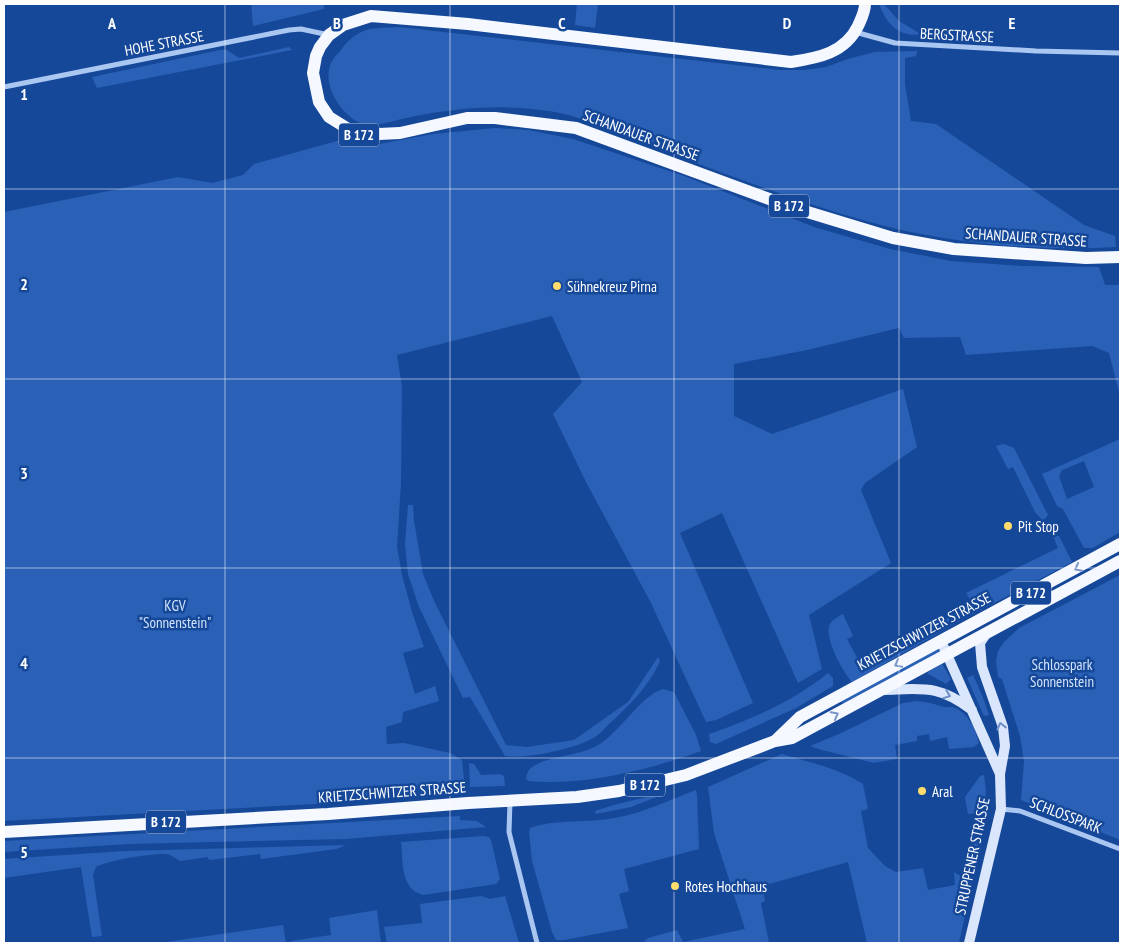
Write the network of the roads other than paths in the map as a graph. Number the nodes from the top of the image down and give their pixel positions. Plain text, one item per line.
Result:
1 (865, 4) edge
2 (855, 32) junction
3 (329, 35) junction
4 (1120, 53) edge
5 (4, 87) edge
6 (1120, 257) edge
7 (1120, 544) edge
8 (1120, 561) edge
9 (988, 632) junction
10 (941, 641) junction
11 (948, 655) junction
12 (881, 690) junction
13 (973, 711) junction
14 (775, 741) junction
15 (1000, 774) junction
16 (510, 801) junction
17 (1001, 808) junction
18 (4, 832) edge
19 (1120, 849) edge
20 (537, 943) edge
21 (969, 943) edge

1 - 2 main road, SCHANDAUER STRASSE / B 172
2 - 3 main road, SCHANDAUER STRASSE / B 172
2 - 4 street, BERGSTRASSE
3 - 5 street, HOHE STRASSE
3 - 6 main road, SCHANDAUER STRASSE / B 172
7 -> 10 main road, KRIETZSCHWITZER STRASSE / B 172
8 - 9 main road, KRIETZSCHWITZER STRASSE / B 172
9 - 11 main road, KRIETZSCHWITZER STRASSE / B 172
15 -> 9 main road, STRUPPENER STRASSE
10 - 11 main road, STRUPPENER STRASSE
10 -> 14 main road, KRIETZSCHWITZER STRASSE / B 172
11 - 12 main road, KRIETZSCHWITZER STRASSE / B 172
11 - 13 main road, STRUPPENER STRASSE
12 -> 13 main road
14 -> 12 main road, KRIETZSCHWITZER STRASSE / B 172
13 - 15 main road, STRUPPENER STRASSE
14 - 16 main road, KRIETZSCHWITZER STRASSE / B 172
15 - 17 main road, STRUPPENER STRASSE
16 - 18 main road, KRIETZSCHWITZER STRASSE / B 172
16 - 20 street
17 - 19 street, SCHLOSSPARK
17 - 21 main road, STRUPPENER STRASSE

